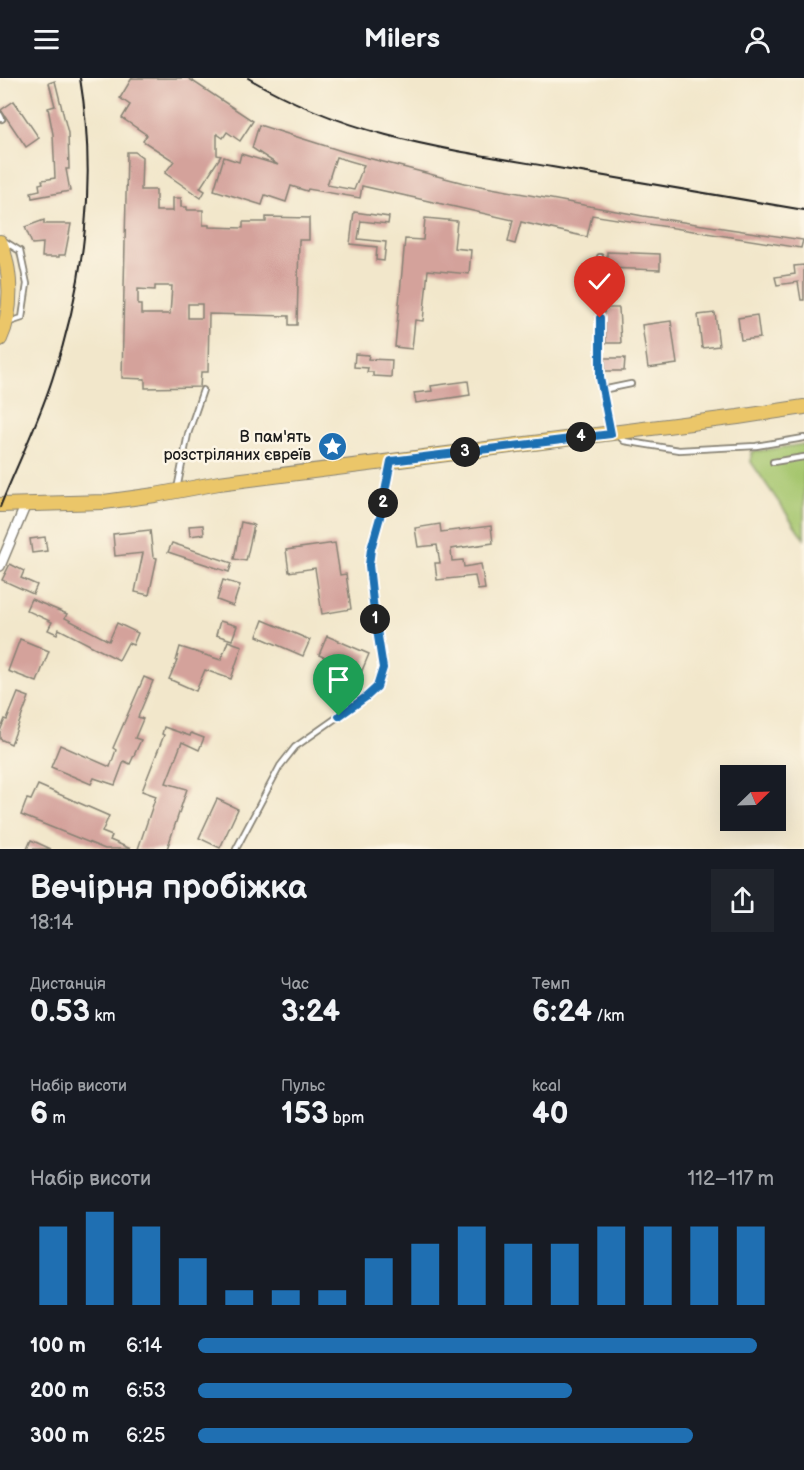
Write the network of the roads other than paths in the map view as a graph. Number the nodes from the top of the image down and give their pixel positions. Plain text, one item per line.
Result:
1 (0, 241) edge
2 (600, 257) dead end
3 (0, 339) edge
4 (631, 384) dead end
5 (203, 390) dead end
6 (602, 390) junction
7 (804, 407) edge
8 (614, 433) junction
9 (804, 438) edge
10 (804, 457) edge
11 (391, 461) junction
12 (773, 462) dead end
13 (176, 491) junction
14 (26, 504) junction
15 (0, 505) edge
16 (0, 566) edge
17 (236, 849) edge

1 - 3 main road
2 - 6 lane
4 - 6 lane
5 - 13 lane
6 - 8 lane
7 - 8 main road
8 - 9 lane
8 - 11 main road
10 - 12 lane
11 - 13 main road
11 - 17 lane
13 - 14 main road
14 - 15 main road
14 - 16 street

